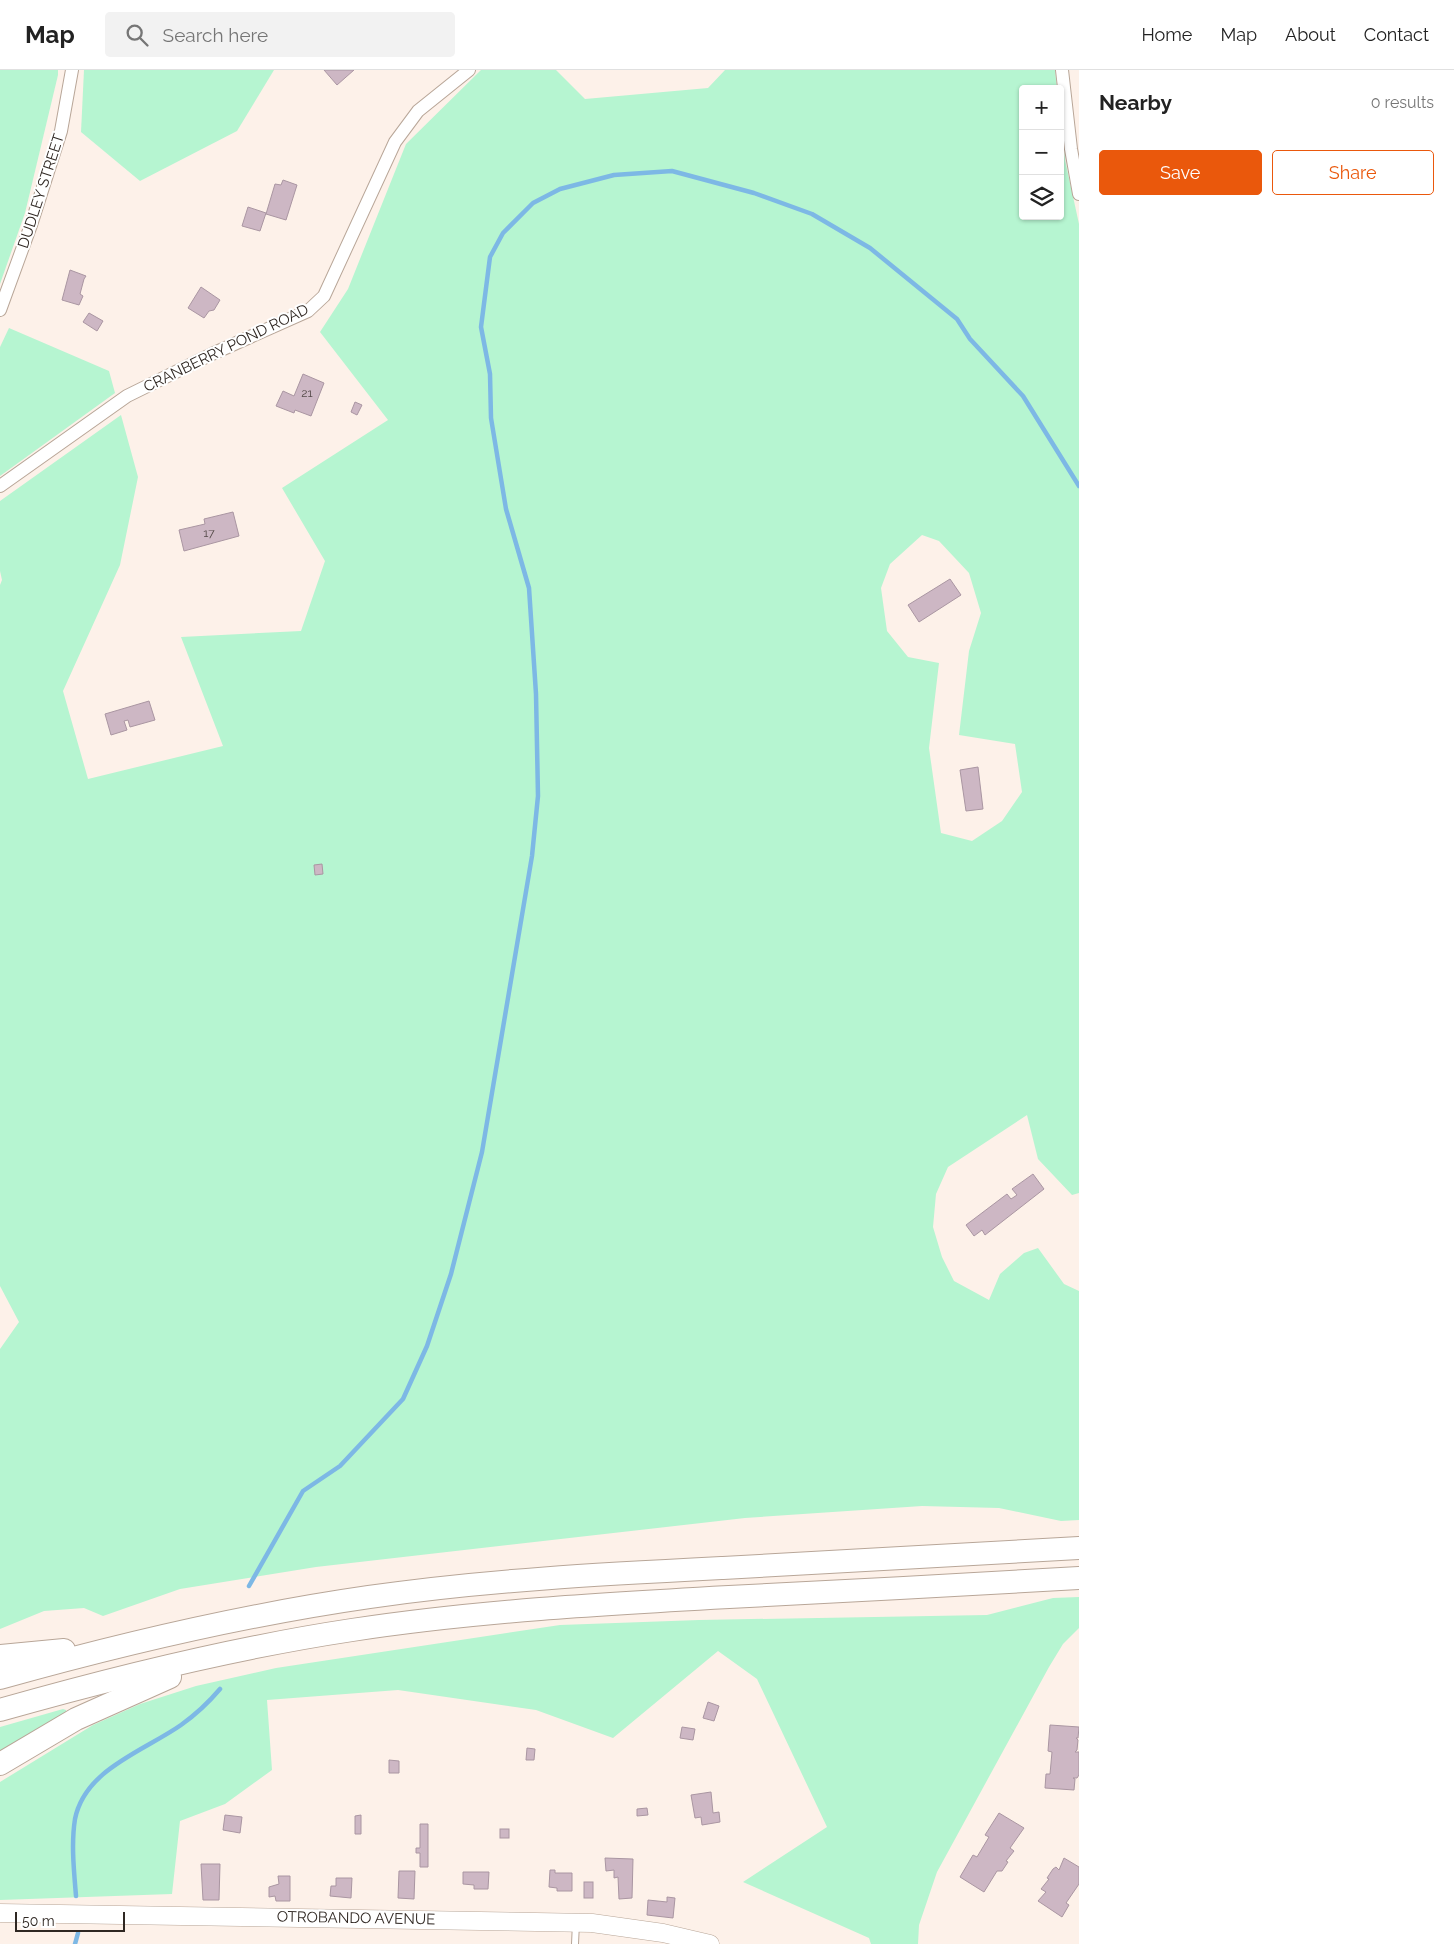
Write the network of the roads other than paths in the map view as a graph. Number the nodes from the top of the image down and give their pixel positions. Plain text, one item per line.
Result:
1 (72, 70) edge
2 (469, 70) edge
3 (1062, 70) edge
4 (1079, 194) edge
5 (0, 310) edge
6 (0, 486) edge
7 (1079, 1548) edge
8 (1079, 1578) edge
9 (122, 1645) junction
10 (265, 1645) junction
11 (0, 1656) edge
12 (0, 1678) edge
13 (0, 1710) edge
14 (0, 1764) edge
15 (0, 1913) edge
16 (577, 1922) junction
17 (575, 1944) edge
18 (710, 1944) edge

1 - 5 street, DUDLEY STREET
2 - 6 street, CRANBERRY POND ROAD
3 - 4 street
7 - 9 highway
8 - 10 highway
9 - 11 highway
9 - 12 highway
10 - 13 highway
10 - 14 highway
15 - 16 street, OTROBANDO AVENUE
16 - 17 lane
16 - 18 street, OTROBANDO AVENUE

